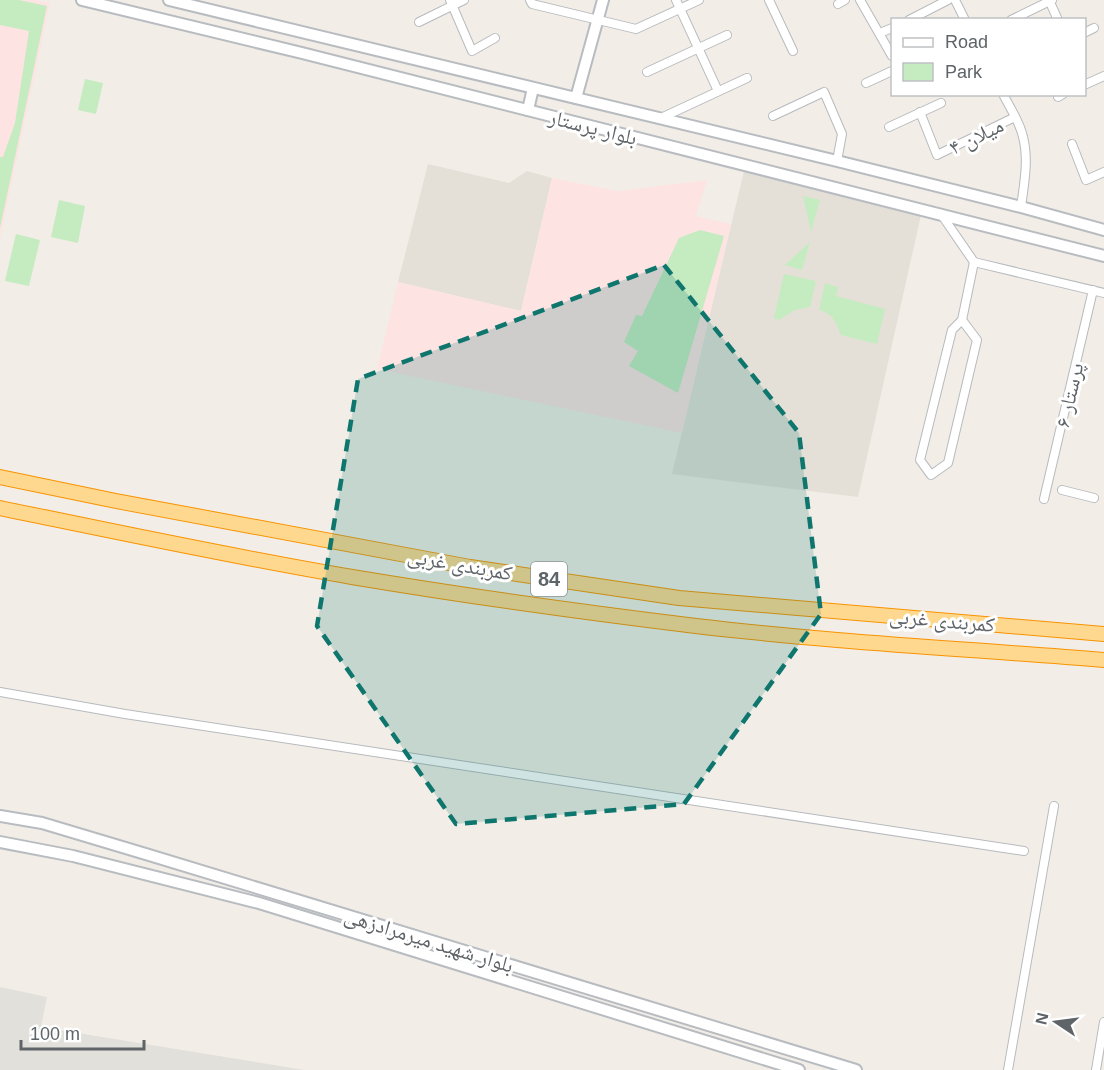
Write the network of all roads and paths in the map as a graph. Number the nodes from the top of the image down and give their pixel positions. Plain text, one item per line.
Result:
1 (82, 0) edge
2 (170, 0) edge
3 (464, 0) edge
4 (530, 0) edge
5 (603, 0) edge
6 (676, 0) edge
7 (699, 0) edge
8 (769, 0) edge
9 (860, 0) edge
10 (948, 0) edge
11 (956, 0) edge
12 (1051, 0) edge
13 (451, 3) edge
14 (203, 4) edge
15 (680, 9) junction
16 (913, 18) edge
17 (963, 18) edge
18 (1015, 18) edge
19 (1058, 18) edge
20 (597, 20) junction
21 (419, 22) dead end
22 (891, 28) edge
23 (1094, 28) dead end
24 (1086, 32) edge
25 (880, 33) junction
26 (727, 35) dead end
27 (495, 38) dead end
28 (698, 48) junction
29 (793, 51) dead end
30 (891, 54) edge
31 (891, 71) edge
32 (647, 72) dead end
33 (1104, 76) edge
34 (747, 78) dead end
35 (1086, 81) edge
36 (866, 83) dead end
37 (533, 88) junction
38 (718, 91) junction
39 (1004, 96) edge
40 (576, 98) junction
41 (941, 103) dead end
42 (528, 110) junction
43 (920, 112) junction
44 (773, 116) dead end
45 (1015, 117) junction
46 (660, 118) junction
47 (889, 127) dead end
48 (1072, 144) dead end
49 (837, 161) junction
50 (1104, 172) edge
51 (1021, 207) junction
52 (940, 214) junction
53 (1104, 230) edge
54 (1104, 256) edge
55 (974, 261) junction
56 (1094, 290) junction
57 (1104, 293) edge
58 (962, 320) junction
59 (0, 477) edge
60 (1062, 490) dead end
61 (1094, 498) dead end
62 (1044, 499) dead end
63 (0, 508) edge
64 (1104, 634) edge
65 (1104, 660) edge
66 (0, 692) edge
67 (1054, 806) dead end
68 (0, 816) edge
69 (0, 842) edge
70 (1024, 851) dead end
71 (1104, 1022) edge
72 (798, 1070) edge
73 (856, 1070) edge
74 (1008, 1070) edge
75 (1096, 1070) edge

1 - 42 main road, بلوار پرستار
2 - 14 main road, بلوار پرستار
3 - 13 street
4 - 20 street
5 - 20 main road
6 - 15 street
7 - 15 street
8 - 29 street
9 - 25 street
10 - 16 street
11 - 17 street
12 - 18 street
12 - 19 street
13 - 21 street
13 - 27 street
14 - 37 main road, بلوار پرستار
15 - 20 street
15 - 28 street
20 - 40 main road
22 - 25 street
23 - 24 street
25 - 30 street
26 - 28 street
28 - 32 street
28 - 38 street
31 - 36 street
33 - 35 street
34 - 38 street
37 - 40 main road, بلوار پرستار
37 - 42 main road
38 - 46 street
39 - 45 street
40 - 46 main road, بلوار پرستار
41 - 43 street
42 - 52 main road, بلوار پرستار
43 - 45 street, میلان ۴
43 - 47 street
44 - 49 street
45 - 51 street
46 - 49 main road, بلوار پرستار
48 - 50 street
49 - 51 main road, بلوار پرستار
51 - 53 main road, بلوار پرستار
52 - 54 main road, بلوار پرستار
52 - 55 street
55 - 56 street
55 - 58 street
56 - 57 street
56 - 62 street, پرستار ۶
58 - 58 street
59 - 64 highway, کمربندی غربی / 84
60 - 61 street
63 - 65 highway, کمربندی غربی / 84
66 - 70 street
67 - 74 street
68 - 73 main road, بلوار شهید میرمرادزهی
69 - 72 main road, بلوار شهید میرمرادزهی
71 - 75 street

